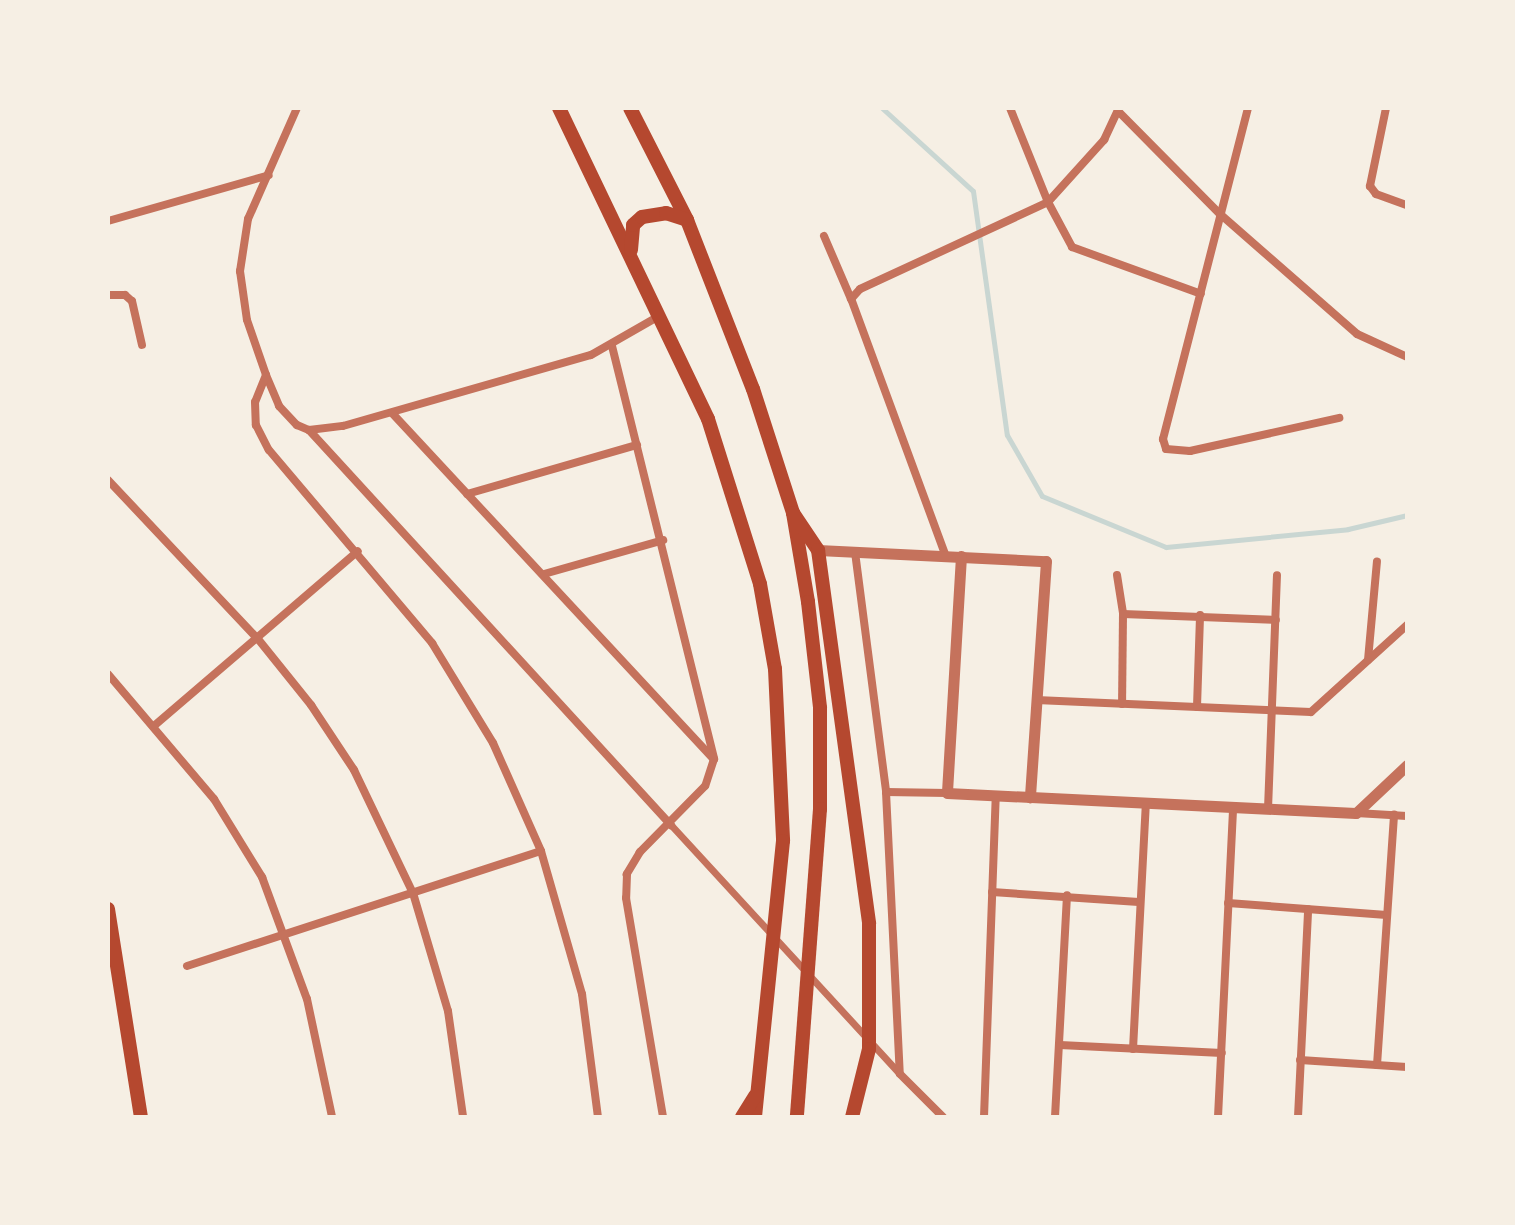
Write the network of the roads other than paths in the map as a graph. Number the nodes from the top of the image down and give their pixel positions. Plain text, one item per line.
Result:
1 (297, 108) edge
2 (559, 108) edge
3 (630, 108) edge
4 (1010, 108) edge
5 (1248, 108) edge
6 (1386, 108) edge
7 (1118, 110) edge
8 (269, 175) junction
9 (1045, 203) junction
10 (1407, 205) edge
11 (1220, 214) junction
12 (687, 220) junction
13 (108, 221) edge
14 (824, 236) dead end
15 (631, 254) junction
16 (1201, 294) junction
17 (108, 295) edge
18 (851, 299) junction
19 (660, 316) junction
20 (142, 345) dead end
21 (612, 346) junction
22 (1407, 357) edge
23 (266, 375) junction
24 (392, 413) junction
25 (1339, 418) dead end
26 (309, 430) junction
27 (637, 445) junction
28 (108, 480) edge
29 (467, 494) junction
30 (793, 513) junction
31 (663, 540) junction
32 (818, 550) junction
33 (358, 551) junction
34 (855, 552) junction
35 (945, 554) junction
36 (961, 556) junction
37 (1377, 561) dead end
38 (544, 574) junction
39 (1117, 575) dead end
40 (1277, 575) dead end
41 (1123, 614) junction
42 (1200, 615) junction
43 (1276, 620) junction
44 (1407, 625) edge
45 (258, 639) junction
46 (1368, 660) junction
47 (108, 674) edge
48 (1036, 700) junction
49 (1122, 704) junction
50 (1197, 707) junction
51 (1273, 711) junction
52 (155, 725) junction
53 (714, 759) junction
54 (1407, 765) edge
55 (886, 792) junction
56 (947, 793) junction
57 (996, 795) junction
58 (1030, 797) junction
59 (1146, 802) junction
60 (1233, 807) junction
61 (1268, 809) junction
62 (1356, 813) junction
63 (1394, 815) junction
64 (1407, 816) edge
65 (671, 825) junction
66 (541, 851) junction
67 (992, 892) junction
68 (413, 893) junction
69 (1067, 895) junction
70 (1139, 902) junction
71 (1228, 903) junction
72 (108, 909) edge
73 (1308, 909) junction
74 (1387, 915) junction
75 (286, 934) junction
76 (187, 966) dead end
77 (1060, 1045) junction
78 (1133, 1049) junction
79 (1222, 1053) junction
80 (1300, 1060) junction
81 (1377, 1065) junction
82 (1407, 1067) edge
83 (899, 1073) junction
84 (758, 1093) junction
85 (860, 1096) junction
86 (798, 1112) edge
87 (141, 1117) edge
88 (332, 1117) edge
89 (463, 1117) edge
90 (598, 1117) edge
91 (663, 1117) edge
92 (742, 1117) edge
93 (755, 1117) edge
94 (852, 1117) edge
95 (859, 1117) edge
96 (943, 1117) edge
97 (984, 1117) edge
98 (1055, 1117) edge
99 (1218, 1117) edge
100 (1298, 1117) edge

1 - 8 street
2 - 15 highway
3 - 12 highway
4 - 9 street
5 - 11 street
6 - 10 street
7 - 9 street
7 - 11 street
8 - 13 street
8 - 23 street
9 - 16 street
9 - 18 street
11 - 16 street
11 - 22 street
12 - 15 highway
12 - 30 highway
14 - 18 street
15 - 19 highway
16 - 25 street
17 - 20 street
18 - 35 street
19 - 21 street
19 - 84 highway
21 - 24 street
21 - 27 street
23 - 26 street
23 - 33 street
24 - 26 street
24 - 29 street
26 - 65 street
27 - 29 street
27 - 31 street
28 - 45 street
29 - 38 street
30 - 32 highway
30 - 86 highway
31 - 38 street
31 - 53 street
32 - 34 street
32 - 85 highway
33 - 45 street
33 - 66 street
34 - 35 street
34 - 55 street
35 - 36 street
36 - 48 street
36 - 56 street
37 - 46 street
38 - 53 street
39 - 41 street
40 - 43 street
41 - 42 street
41 - 49 street
42 - 43 street
42 - 50 street
43 - 51 street
44 - 46 street
45 - 52 street
45 - 68 street
46 - 51 street
47 - 52 street
48 - 49 street
48 - 58 street
49 - 50 street
50 - 51 street
51 - 61 street
52 - 75 street
53 - 65 street
54 - 62 street
55 - 56 street
55 - 83 street
56 - 57 street
57 - 58 street
57 - 67 street
58 - 59 street
59 - 60 street
59 - 70 street
60 - 61 street
60 - 71 street
61 - 62 street
62 - 63 street
63 - 64 street
63 - 74 street
65 - 83 street
65 - 91 street
66 - 68 street
66 - 90 street
67 - 69 street
67 - 97 street
68 - 75 street
68 - 89 street
69 - 70 street
69 - 77 street
70 - 78 street
71 - 73 street
71 - 79 street
72 - 87 highway
73 - 74 street
73 - 80 street
74 - 81 street
75 - 76 street
75 - 88 street
77 - 78 street
77 - 98 street
78 - 79 street
79 - 99 street
80 - 81 street
80 - 100 street
81 - 82 street
83 - 96 street
84 - 92 highway
84 - 93 highway
85 - 94 highway
85 - 95 highway

